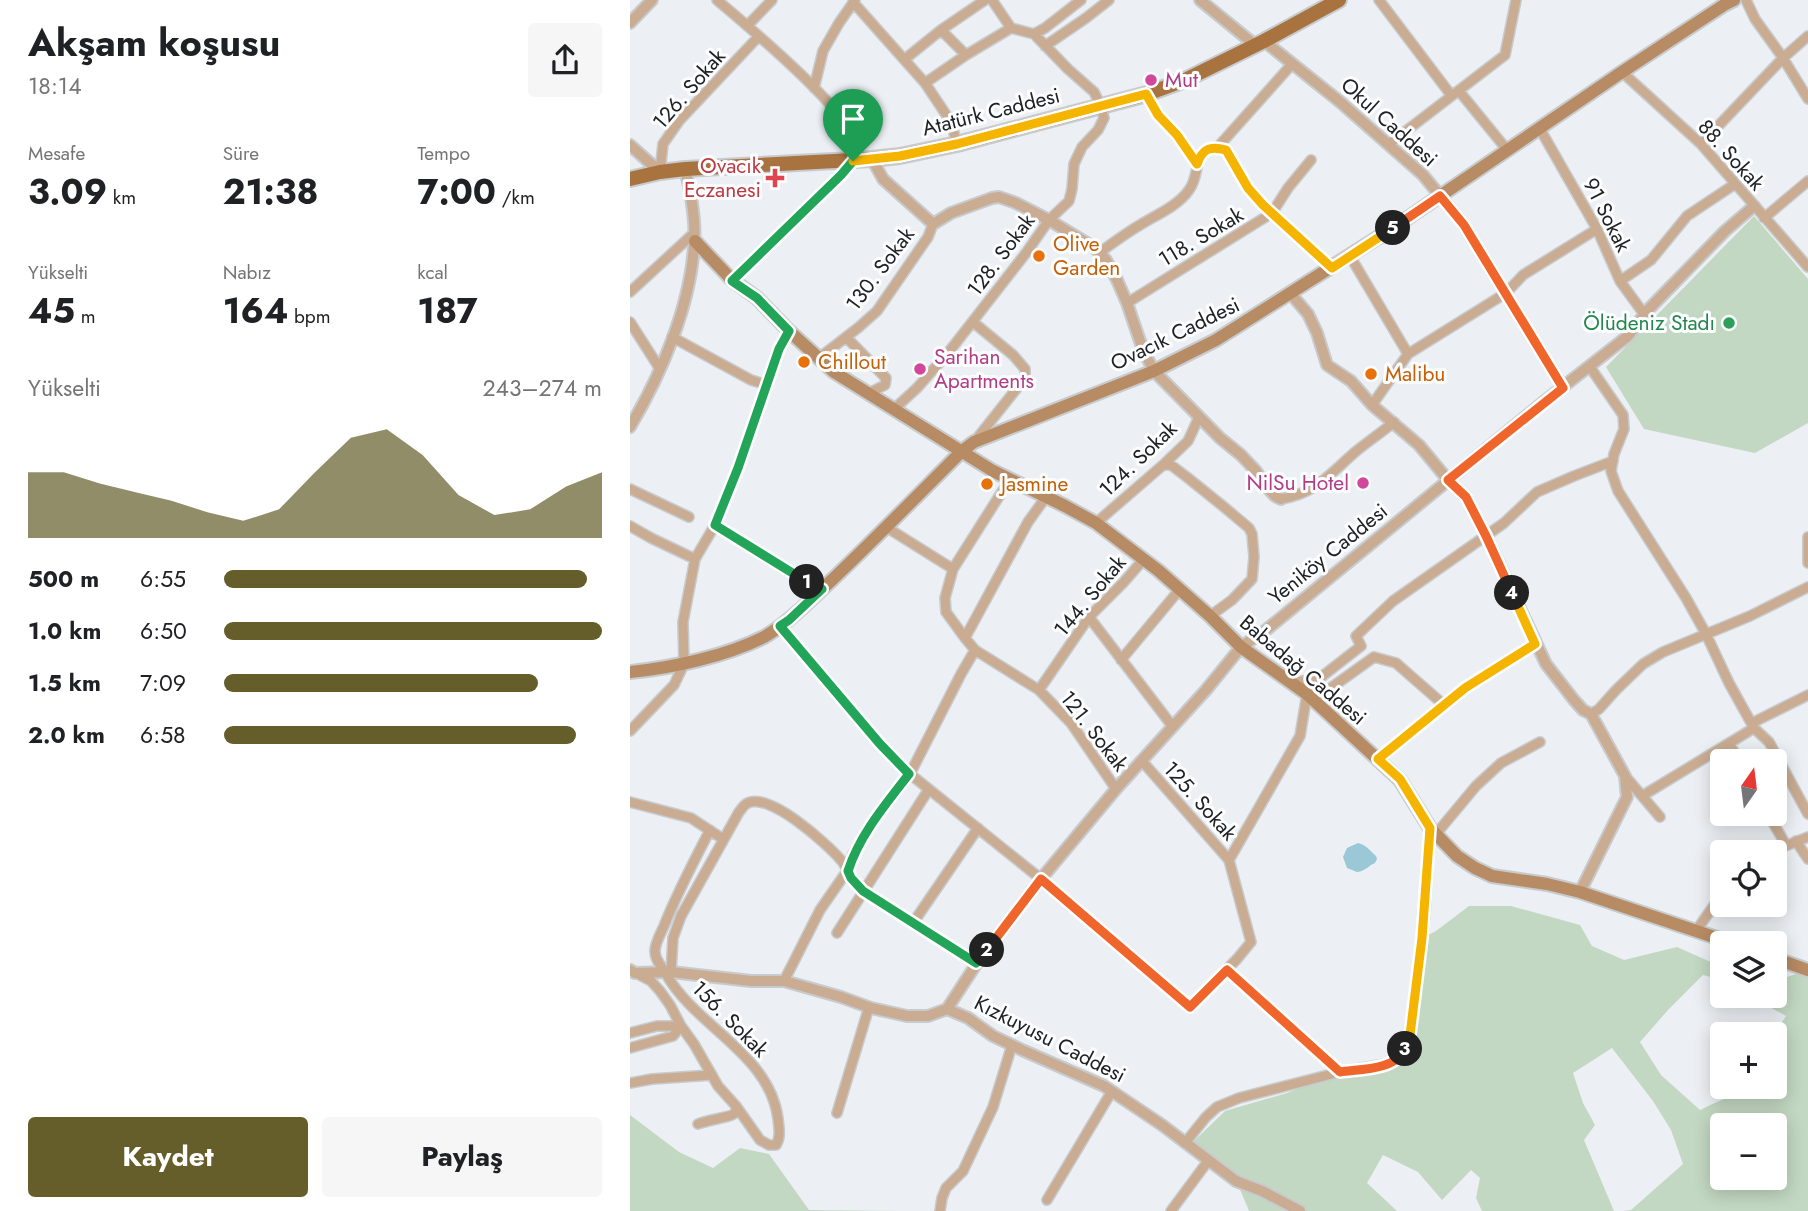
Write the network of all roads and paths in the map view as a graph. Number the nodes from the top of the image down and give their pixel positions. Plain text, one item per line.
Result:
1 (652, 0) edge
2 (717, 0) edge
3 (772, 0) edge
4 (985, 0) edge
5 (992, 0) edge
6 (1082, 0) edge
7 (1110, 0) edge
8 (1199, 0) edge
9 (1379, 0) edge
10 (1516, 0) edge
11 (1734, 0) edge
12 (1746, 0) edge
13 (854, 1) edge
14 (1334, 1) edge
15 (1097, 4) edge
16 (630, 23) edge
17 (747, 26) junction
18 (1011, 28) junction
19 (941, 30) junction
20 (1034, 34) junction
21 (759, 36) junction
22 (1808, 36) edge
23 (1260, 43) junction
24 (1045, 46) junction
25 (966, 55) junction
26 (1783, 58) junction
27 (905, 59) junction
28 (1292, 64) junction
29 (1622, 72) junction
30 (925, 83) junction
31 (814, 88) junction
32 (1455, 93) junction
33 (1146, 94) junction
34 (1808, 99) edge
35 (1101, 106) junction
36 (1540, 129) junction
37 (957, 144) junction
38 (1389, 144) junction
39 (1701, 144) junction
40 (630, 145) edge
41 (1217, 148) junction
42 (1507, 151) junction
43 (872, 159) junction
44 (1311, 160) dead end
45 (853, 161) junction
46 (1197, 164) junction
47 (685, 169) junction
48 (660, 172) junction
49 (630, 179) edge
50 (1808, 181) edge
51 (1734, 184) junction
52 (1440, 196) junction
53 (1754, 206) junction
54 (1272, 213) junction
55 (1764, 218) junction
56 (1049, 220) junction
57 (933, 224) junction
58 (1597, 229) junction
59 (694, 237) junction
60 (1099, 253) junction
61 (1350, 256) junction
62 (1808, 267) edge
63 (1332, 268) junction
64 (732, 281) junction
65 (1619, 281) junction
66 (630, 292) edge
67 (1506, 293) junction
68 (1290, 294) junction
69 (1127, 303) junction
70 (1644, 314) junction
71 (630, 321) edge
72 (973, 322) junction
73 (789, 331) junction
74 (672, 337) junction
75 (846, 337) junction
76 (1408, 354) junction
77 (819, 358) junction
78 (1590, 367) junction
79 (660, 369) junction
80 (1154, 371) junction
81 (767, 385) junction
82 (1563, 388) junction
83 (867, 394) junction
84 (1372, 405) junction
85 (892, 410) junction
86 (1199, 417) junction
87 (1394, 422) junction
88 (630, 427) edge
89 (974, 442) junction
90 (962, 451) junction
91 (1613, 461) junction
92 (1163, 465) junction
93 (1010, 479) junction
94 (1448, 480) junction
95 (630, 489) edge
96 (1046, 497) junction
97 (1281, 499) joint
98 (690, 517) dead end
99 (1096, 523) junction
100 (715, 525) junction
101 (630, 526) edge
102 (886, 527) junction
103 (1486, 536) junction
104 (1808, 537) edge
105 (695, 559) junction
106 (1144, 559) junction
107 (1808, 563) edge
108 (953, 569) junction
109 (1808, 587) edge
110 (822, 589) junction
111 (1180, 589) junction
112 (1210, 616) junction
113 (1089, 617) junction
114 (780, 626) junction
115 (1706, 634) junction
116 (965, 638) junction
117 (1535, 644) junction
118 (1241, 647) junction
119 (975, 650) junction
120 (1121, 660) junction
121 (684, 664) junction
122 (630, 671) edge
123 (1293, 683) junction
124 (1040, 690) junction
125 (1328, 690) dead end
126 (1307, 694) junction
127 (1808, 695) edge
128 (1444, 705) junction
129 (1591, 714) junction
130 (1753, 726) junction
131 (1172, 727) junction
132 (630, 730) edge
133 (1540, 742) dead end
134 (1728, 743) junction
135 (1732, 749) edge
136 (1378, 759) junction
137 (1142, 761) junction
138 (909, 774) junction
139 (1625, 776) junction
140 (929, 789) junction
141 (1116, 789) junction
142 (1642, 796) junction
143 (630, 802) edge
144 (1808, 814) edge
145 (1660, 817) dead end
146 (978, 828) junction
147 (710, 830) junction
148 (1433, 831) junction
149 (1808, 837) edge
150 (723, 839) junction
151 (1796, 841) junction
152 (1787, 845) edge
153 (1808, 859) edge
154 (1229, 860) junction
155 (848, 871) junction
156 (1041, 879) junction
157 (863, 891) junction
158 (1580, 892) junction
159 (1710, 911) edge
160 (913, 923) junction
161 (1696, 931) junction
162 (837, 933) dead end
163 (1710, 936) edge
164 (976, 963) junction
165 (1787, 963) edge
166 (1227, 970) junction
167 (1808, 970) edge
168 (632, 972) edge
169 (668, 972) junction
170 (784, 981) junction
171 (869, 1007) junction
172 (947, 1009) junction
173 (681, 1026) junction
174 (630, 1033) edge
175 (1012, 1045) junction
176 (630, 1048) edge
177 (1340, 1072) junction
178 (712, 1074) junction
179 (630, 1083) edge
180 (1112, 1091) junction
181 (736, 1106) junction
182 (837, 1113) dead end
183 (698, 1124) dead end
184 (1185, 1143) junction
185 (1208, 1161) junction
186 (1047, 1200) dead end
187 (940, 1211) edge
188 (1171, 1211) edge
189 (1300, 1211) edge

1 - 16 street
2 - 17 street
3 - 17 street
4 - 19 street
5 - 18 street
6 - 20 street
7 - 15 street
8 - 23 street, Okul Caddesi
9 - 32 street
10 - 32 street
11 - 29 main road, Ovacık Caddesi
12 - 26 street
13 - 27 street
13 - 31 street
14 - 23 main road, Atatürk Caddesi
15 - 24 street
17 - 21 street
18 - 20 street
18 - 25 street
19 - 25 street
19 - 27 street
20 - 24 street
21 - 31 street
21 - 48 street, 126. Sokak
22 - 26 street
23 - 28 street, Okul Caddesi
23 - 33 main road, Atatürk Caddesi
24 - 35 street
25 - 30 street
26 - 34 street
26 - 39 street
27 - 30 street
28 - 38 street, Okul Caddesi
28 - 41 street
29 - 36 main road, Ovacık Caddesi
29 - 39 street, 88. Sokak
30 - 37 street
31 - 45 street
32 - 38 street
32 - 42 street
33 - 35 main road, Atatürk Caddesi
33 - 46 street
35 - 37 main road, Atatürk Caddesi
35 - 56 street, 128. Sokak
36 - 42 main road, Ovacık Caddesi
36 - 58 street, 91 Sokak
37 - 43 main road, Atatürk Caddesi
38 - 52 street, Okul Caddesi
39 - 51 street, 88. Sokak
40 - 48 street
41 - 46 street
41 - 54 street
42 - 52 main road, Ovacık Caddesi
43 - 45 main road, Atatürk Caddesi
43 - 57 street
44 - 54 street, 118. Sokak
45 - 47 main road, Atatürk Caddesi
45 - 64 street
46 - 60 street
47 - 48 main road, Atatürk Caddesi
47 - 59 street
48 - 49 main road, Atatürk Caddesi
50 - 55 street
51 - 53 street, 88. Sokak
51 - 65 street
52 - 61 main road, Ovacık Caddesi
52 - 67 street, Okul Caddesi
53 - 55 street, 88. Sokak
53 - 70 street, Yeniköy Caddesi
54 - 63 street
54 - 69 street, 118. Sokak
55 - 62 street, 88. Sokak
56 - 57 street
56 - 60 street
56 - 72 street, 128. Sokak
57 - 75 street, 130. Sokak
58 - 65 street, 91 Sokak
58 - 67 street
59 - 64 main road, Babadağ Caddesi
59 - 66 street
59 - 74 street
60 - 69 street
61 - 63 main road, Ovacık Caddesi
61 - 76 street
63 - 68 main road, Ovacık Caddesi
64 - 73 main road, Babadağ Caddesi
65 - 70 street, 91 Sokak
67 - 76 street
67 - 82 street, Okul Caddesi
68 - 80 main road, Ovacık Caddesi
68 - 84 street
69 - 80 street
70 - 78 street, Yeniköy Caddesi
71 - 79 street
72 - 85 street, 128. Sokak
72 - 89 street
73 - 77 main road, Babadağ Caddesi
73 - 81 street
74 - 79 street
74 - 81 street
75 - 77 street, 130. Sokak
75 - 83 street
76 - 84 street
77 - 83 main road, Babadağ Caddesi
78 - 82 street, Yeniköy Caddesi
78 - 91 street
79 - 88 street
80 - 86 street
80 - 89 main road, Ovacık Caddesi
81 - 100 street
82 - 94 street, Yeniköy Caddesi
83 - 85 main road, Babadağ Caddesi
84 - 87 street
85 - 90 main road, Babadağ Caddesi
86 - 92 street, 124. Sokak
86 - 97 street
87 - 94 street
87 - 97 street
89 - 90 main road, Ovacık Caddesi
90 - 93 main road, Babadağ Caddesi
90 - 102 main road, Ovacık Caddesi
91 - 103 street
91 - 115 street
92 - 99 street, 124. Sokak
92 - 112 street
93 - 96 main road, Babadağ Caddesi
93 - 108 street, 121. Sokak
94 - 103 street
94 - 118 street, Yeniköy Caddesi
95 - 98 street
96 - 99 main road, Babadağ Caddesi
96 - 116 street
99 - 106 main road, Babadağ Caddesi
100 - 105 street
100 - 110 street
101 - 105 street
102 - 108 street
102 - 110 main road, Ovacık Caddesi
103 - 117 street
103 - 123 street
104 - 107 street
105 - 121 street
106 - 111 main road, Babadağ Caddesi
106 - 113 street, 144. Sokak
108 - 116 street, 121. Sokak
109 - 115 street
110 - 114 main road, Ovacık Caddesi
111 - 112 main road, Babadağ Caddesi
111 - 120 street
112 - 118 main road, Babadağ Caddesi
113 - 120 street
113 - 124 street, 144. Sokak
114 - 121 main road, Ovacık Caddesi
114 - 138 street
115 - 129 street
115 - 130 street
116 - 119 street, 121. Sokak
117 - 128 street
117 - 129 street
118 - 123 main road, Babadağ Caddesi
118 - 131 street, Yeniköy Caddesi
119 - 124 street, 121. Sokak
119 - 138 street
120 - 131 street
121 - 122 main road, Ovacık Caddesi
121 - 132 street
123 - 126 main road, Babadağ Caddesi
124 - 141 street, 121. Sokak
125 - 128 street
126 - 136 main road, Babadağ Caddesi
126 - 154 street
127 - 130 street
128 - 136 street
129 - 139 street
130 - 134 street
130 - 144 street
131 - 137 street, Yeniköy Caddesi
133 - 148 street
134 - 135 street
134 - 142 street
136 - 148 main road, Babadağ Caddesi
137 - 141 street, Yeniköy Caddesi
137 - 154 street, 125. Sokak
138 - 140 street
138 - 155 street
139 - 142 street
139 - 158 street
140 - 146 street
140 - 157 street
141 - 156 street, Yeniköy Caddesi
142 - 145 street
143 - 147 street
146 - 156 street
146 - 160 street
147 - 150 street
147 - 169 street, 156. Sokak
148 - 158 main road, Babadağ Caddesi
148 - 177 street
149 - 151 street
150 - 155 street
150 - 169 street
151 - 152 street
151 - 153 street
154 - 166 street, 125. Sokak
155 - 157 street
155 - 170 street
156 - 164 street, Yeniköy Caddesi
156 - 166 street, 125. Sokak
157 - 160 street
157 - 162 street
158 - 161 main road, Babadağ Caddesi
159 - 161 street
160 - 164 street
161 - 163 main road, Babadağ Caddesi
164 - 172 street, Yeniköy Caddesi
165 - 167 main road
166 - 177 street
168 - 169 street, Kızkuyusu Caddesi
168 - 173 street
169 - 170 street, Kızkuyusu Caddesi
169 - 181 street, 156. Sokak
170 - 171 street, Kızkuyusu Caddesi
171 - 172 street, Kızkuyusu Caddesi
171 - 182 street
172 - 175 street, Kızkuyusu Caddesi
173 - 174 street
173 - 176 street
173 - 178 street
175 - 180 street, Kızkuyusu Caddesi
175 - 187 street
177 - 184 street
178 - 179 street
178 - 181 street
180 - 184 street, Kızkuyusu Caddesi
180 - 186 street
181 - 183 street
184 - 185 street, Kızkuyusu Caddesi
185 - 188 street
185 - 189 street, Kızkuyusu Caddesi

